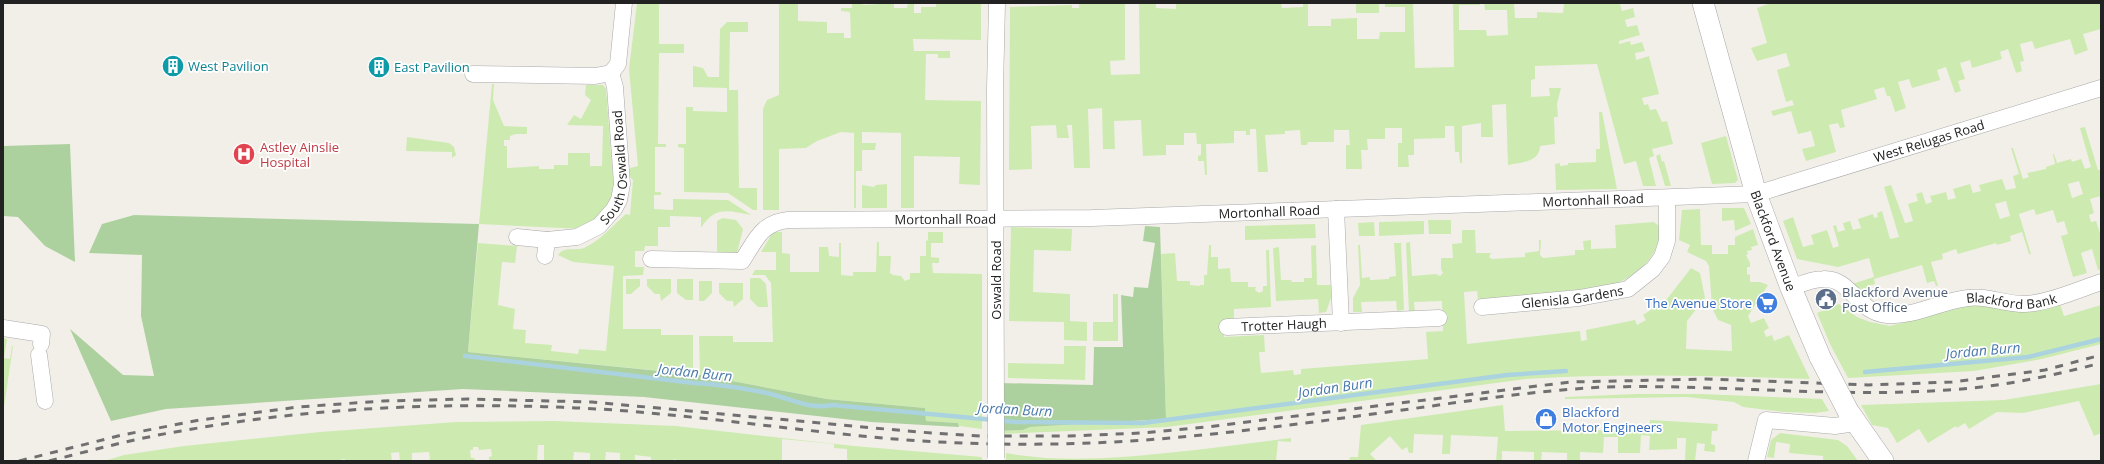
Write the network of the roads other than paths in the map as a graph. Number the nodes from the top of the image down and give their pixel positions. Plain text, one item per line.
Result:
1 (624, 3) edge
2 (997, 3) edge
3 (1702, 3) edge
4 (611, 73) junction
5 (473, 74) dead end
6 (2101, 88) edge
7 (1756, 194) junction
8 (1667, 198) junction
9 (1336, 209) junction
10 (996, 220) junction
11 (517, 237) dead end
12 (547, 240) junction
13 (546, 256) dead end
14 (650, 259) dead end
15 (2101, 282) edge
16 (1791, 288) junction
17 (1482, 307) dead end
18 (1439, 318) dead end
19 (1341, 322) junction
20 (1227, 327) dead end
21 (3, 328) edge
22 (45, 401) dead end
23 (1852, 417) junction
24 (996, 460) edge
25 (1756, 461) edge
26 (1883, 461) edge

1 - 4 street
2 - 10 street, Oswald Road
3 - 7 street, Blackford Avenue
4 - 5 street
4 - 12 street, South Oswald Road
6 - 7 street, West Relugas Road
7 - 8 street, Mortonhall Road
7 - 16 street, Blackford Avenue
8 - 9 street, Mortonhall Road
8 - 17 street, Glenisla Gardens
9 - 10 street, Mortonhall Road
9 - 19 street, Trotter Haugh
10 - 14 street, Mortonhall Road
10 - 24 street, Oswald Road, bridge
11 - 12 street, South Oswald Road
12 - 13 street
15 - 16 street, Blackford Bank
16 - 23 street, Blackford Avenue, bridge
18 - 19 street, Trotter Haugh
19 - 20 street, Trotter Haugh
21 - 22 street
23 - 25 street
23 - 26 street, Blackford Avenue

